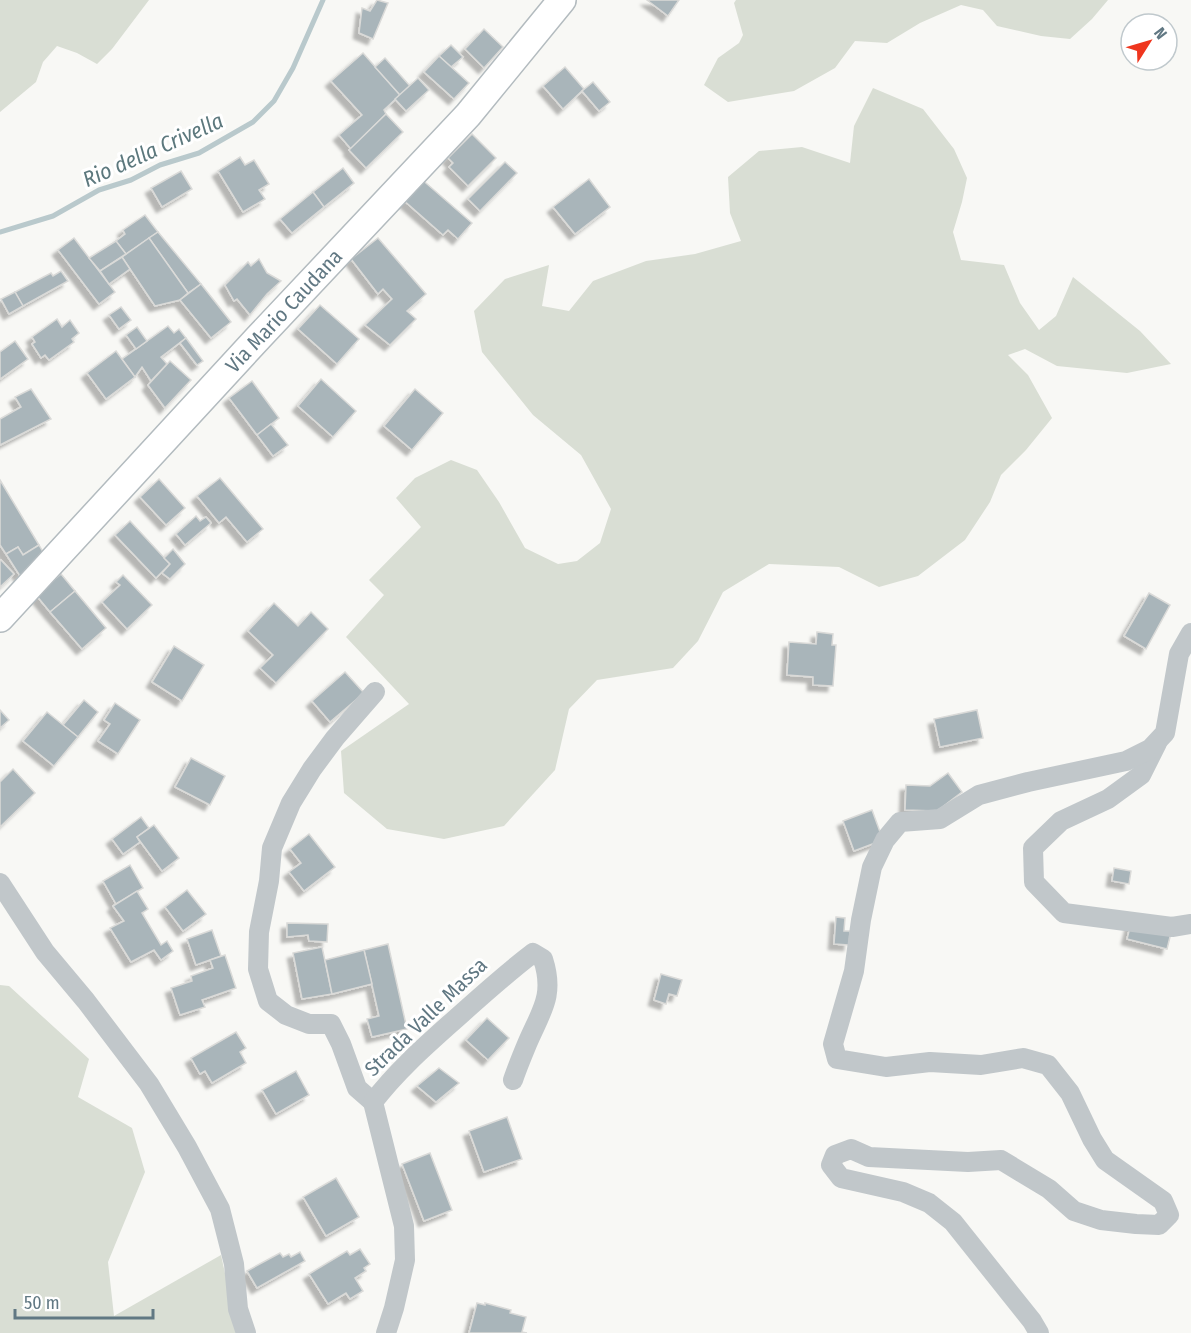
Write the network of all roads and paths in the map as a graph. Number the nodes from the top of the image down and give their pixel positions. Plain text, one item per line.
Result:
1 (562, 0) edge
2 (0, 618) edge
3 (1191, 633) edge
4 (375, 692) dead end
5 (1158, 740) junction
6 (0, 883) edge
7 (1191, 924) edge
8 (513, 1080) dead end
9 (373, 1102) junction
10 (246, 1333) edge
11 (386, 1333) edge
12 (1039, 1333) edge

1 - 2 main road, Via Mario Caudana
3 - 5 street
4 - 9 street
5 - 7 street
5 - 12 street
6 - 10 street
8 - 9 street, Strada Valle Massa
9 - 11 street, Strada Valle Massa

